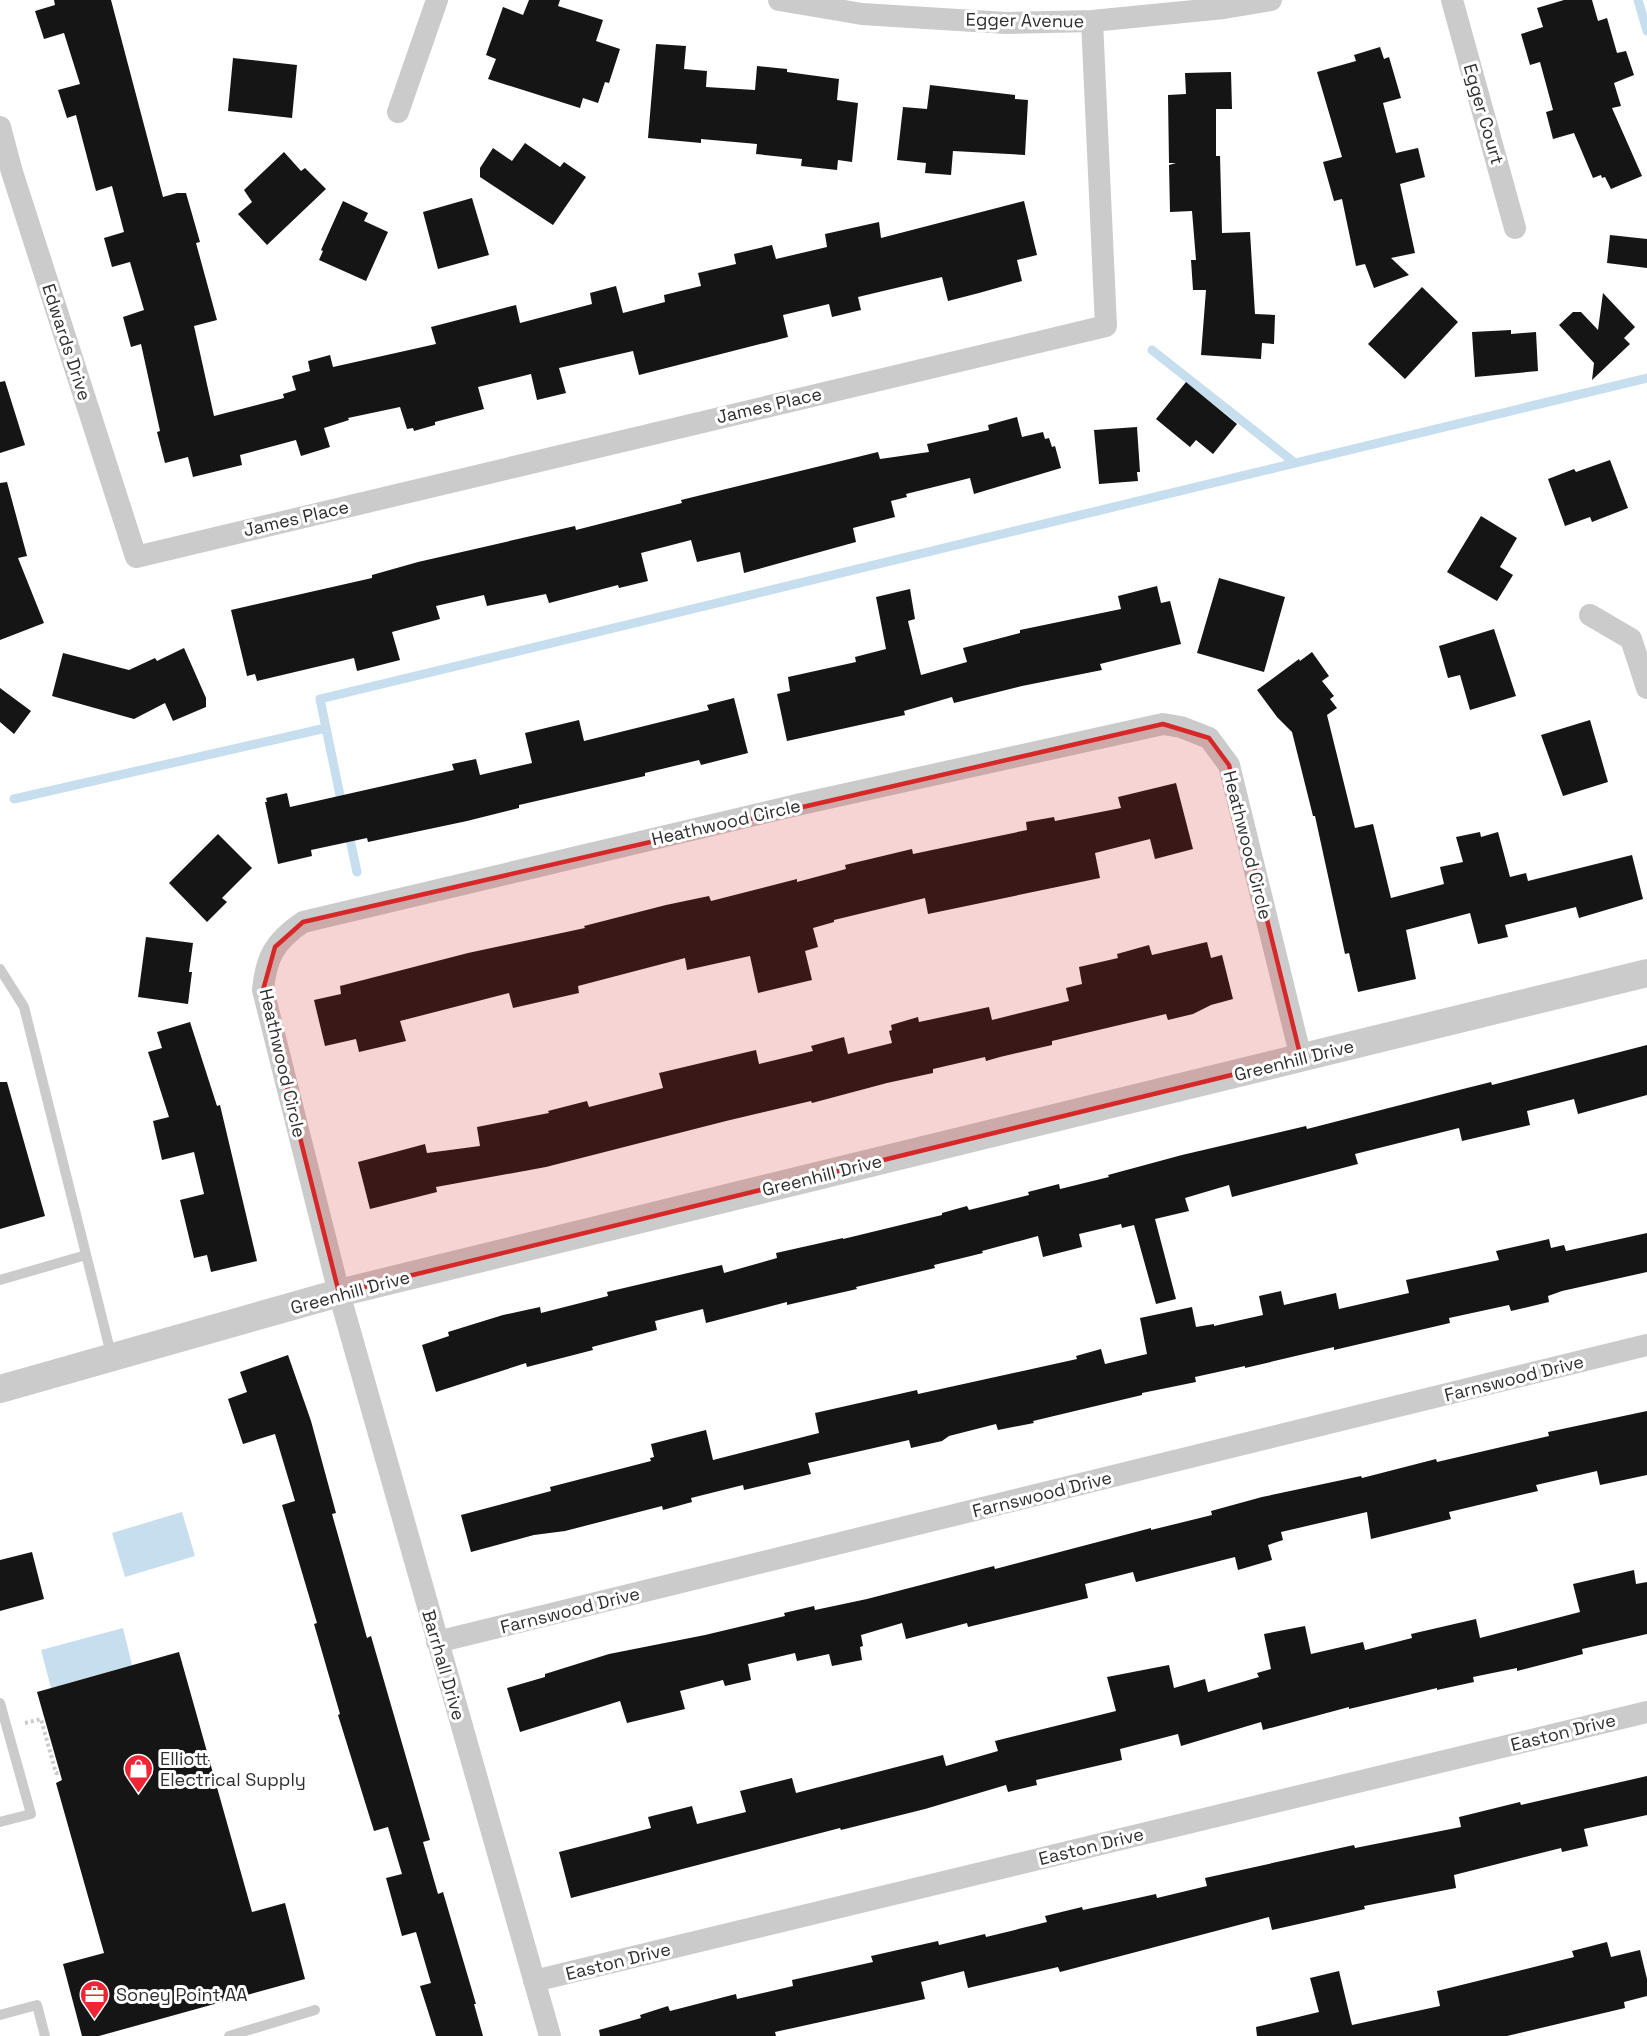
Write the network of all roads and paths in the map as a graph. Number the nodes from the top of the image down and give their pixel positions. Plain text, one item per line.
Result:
1 (437, 0) edge
2 (779, 0) edge
3 (1272, 0) edge
4 (1452, 0) edge
5 (1092, 21) junction
6 (398, 112) dead end
7 (0, 127) edge
8 (6, 173) edge
9 (1515, 228) dead end
10 (136, 557) joint
11 (1590, 615) dead end
12 (1647, 688) edge
13 (0, 969) edge
14 (1647, 974) edge
15 (1301, 1058) junction
16 (86, 1255) junction
17 (0, 1280) edge
18 (339, 1293) junction
19 (1647, 1345) edge
20 (112, 1358) junction
21 (0, 1389) edge
22 (437, 1642) junction
23 (0, 1703) edge
24 (1647, 1712) edge
25 (7, 1727) junction
26 (61, 1773) dead end
27 (0, 1822) edge
28 (534, 1981) junction
29 (315, 2010) dead end
30 (0, 2015) edge
31 (45, 2036) edge
32 (229, 2036) edge
33 (550, 2036) edge

1 - 6 street
2 - 5 street, Egger Avenue
3 - 5 street, Egger Avenue
4 - 9 street, Egger Court
5 - 10 street, James Place
7 - 8 street, Edwards Drive
8 - 10 street, Edwards Drive
11 - 12 street
13 - 16 lane
14 - 15 street, Greenhill Drive
15 - 18 street, Greenhill Drive
15 - 18 street, Heathwood Circle
16 - 17 lane
16 - 20 lane
18 - 20 street, Greenhill Drive
18 - 22 street, Barrhall Drive
19 - 22 street, Farnswood Drive
20 - 21 street, Greenhill Drive
22 - 28 street, Barrhall Drive
23 - 25 lane
24 - 28 street, Easton Drive
25 - 26 path
25 - 27 lane
28 - 33 street, Barrhall Drive
29 - 32 lane
30 - 31 lane

